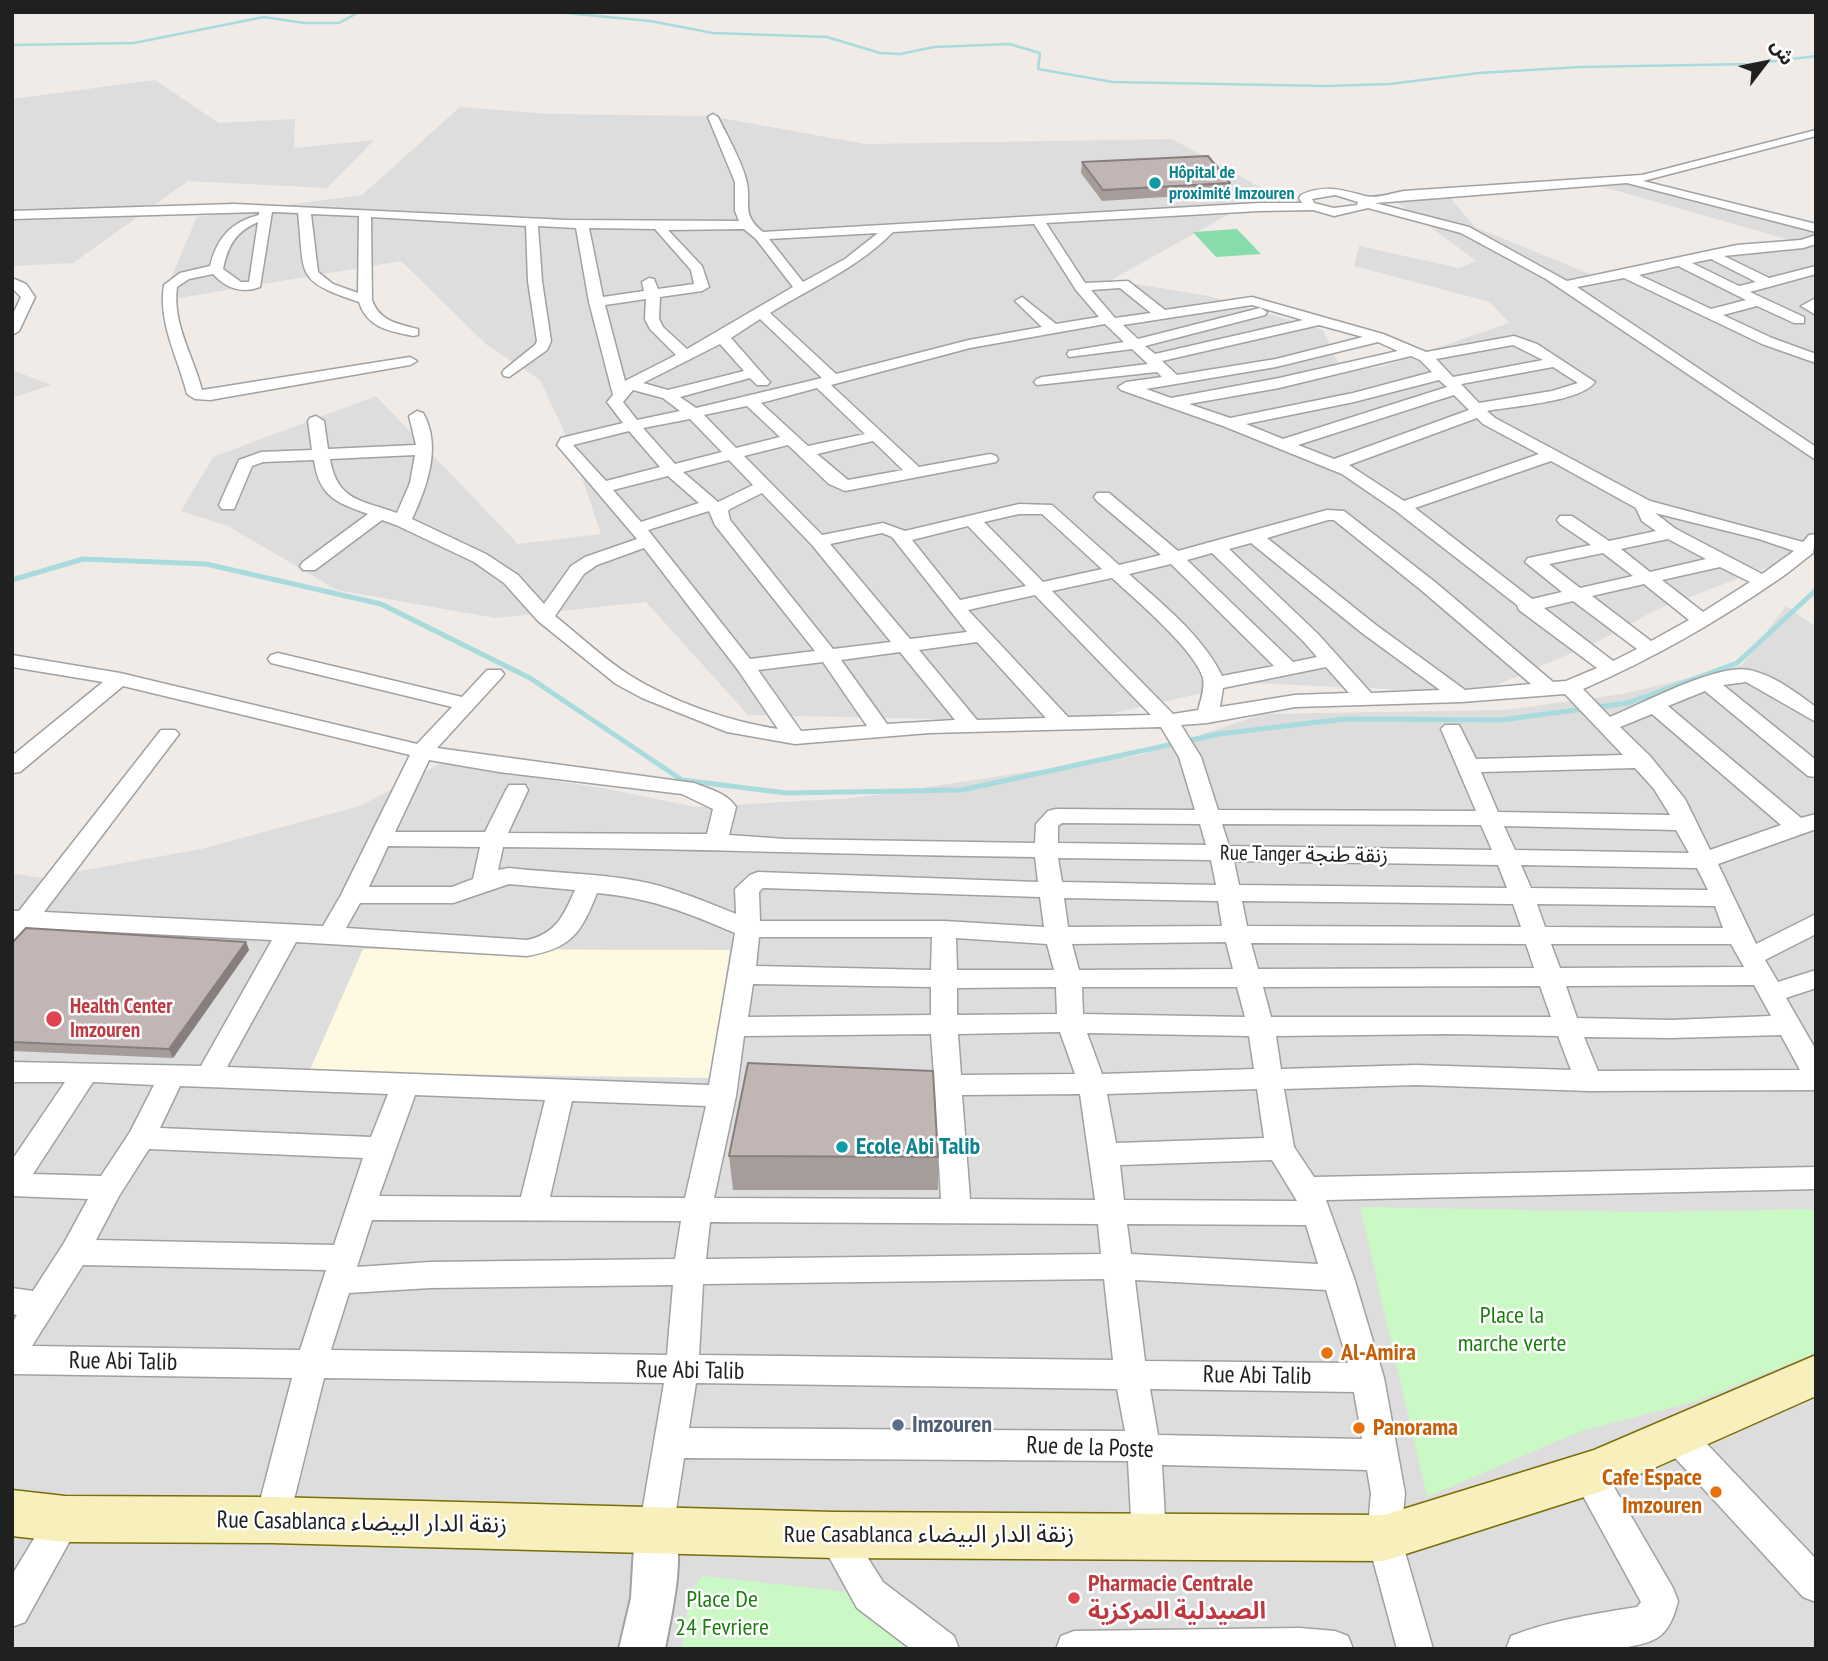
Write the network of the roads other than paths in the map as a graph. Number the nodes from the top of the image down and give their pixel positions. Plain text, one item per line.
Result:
1 (713, 117) dead end
2 (1816, 133) edge
3 (1624, 180) junction
4 (1345, 193) junction
5 (1404, 195) junction
6 (64, 203) dead end
7 (1309, 203) junction
8 (1362, 206) junction
9 (304, 210) junction
10 (265, 213) junction
11 (365, 214) junction
12 (12, 215) edge
13 (39, 215) junction
14 (1038, 220) junction
15 (532, 222) junction
16 (582, 225) junction
17 (747, 225) junction
18 (660, 228) junction
19 (1816, 228) edge
20 (889, 229) junction
21 (760, 236) junction
22 (1816, 239) edge
23 (1791, 245) junction
24 (1745, 248) junction
25 (1711, 254) junction
26 (1816, 254) edge
27 (1679, 262) junction
28 (216, 268) junction
29 (1809, 272) edge
30 (1626, 274) junction
31 (648, 279) dead end
32 (12, 282) edge
33 (1770, 284) junction
34 (1567, 285) junction
35 (1081, 287) junction
36 (801, 288) junction
37 (1732, 288) junction
38 (651, 294) junction
39 (1673, 297) junction
40 (365, 300) junction
41 (1022, 301) dead end
42 (1758, 301) junction
43 (596, 302) junction
44 (1816, 302) edge
45 (1276, 307) junction
46 (1816, 311) edge
47 (760, 312) junction
48 (1709, 314) junction
49 (1162, 315) junction
50 (1799, 320) dead end
51 (1111, 321) junction
52 (1320, 321) junction
53 (1052, 328) junction
54 (12, 331) edge
55 (413, 332) dead end
56 (722, 337) junction
57 (1378, 337) junction
58 (1136, 344) junction
59 (1074, 354) dead end
60 (1421, 354) junction
61 (685, 355) junction
62 (1816, 359) edge
63 (410, 362) dead end
64 (1556, 362) junction
65 (1157, 363) junction
66 (509, 373) dead end
67 (753, 373) junction
68 (825, 380) junction
69 (1174, 380) junction
70 (1042, 382) dead end
71 (1450, 382) junction
72 (625, 389) junction
73 (772, 394) junction
74 (668, 395) junction
75 (750, 401) junction
76 (1169, 402) junction
77 (1476, 410) junction
78 (694, 414) junction
79 (417, 416) dead end
80 (316, 421) dead end
81 (1228, 423) junction
82 (631, 425) junction
83 (876, 436) junction
84 (791, 439) junction
85 (1283, 444) junction
86 (423, 450) junction
87 (804, 452) junction
88 (321, 454) junction
89 (733, 455) junction
90 (1553, 455) junction
91 (1814, 458) edge
92 (990, 459) dead end
93 (1335, 464) junction
94 (673, 471) junction
95 (917, 474) junction
96 (764, 486) junction
97 (600, 488) junction
98 (1103, 497) dead end
99 (228, 505) dead end
100 (1644, 505) junction
101 (1402, 507) junction
102 (715, 508) junction
103 (379, 514) junction
104 (1566, 520) dead end
105 (402, 521) junction
106 (973, 521) junction
107 (1670, 533) junction
108 (642, 535) junction
109 (901, 537) junction
110 (1256, 538) junction
111 (818, 541) junction
112 (1811, 544) edge
113 (1216, 547) junction
114 (1608, 548) junction
115 (1174, 557) junction
116 (1721, 561) junction
117 (309, 566) dead end
118 (1114, 572) junction
119 (1645, 578) junction
120 (1763, 582) junction
121 (1038, 589) junction
122 (1576, 594) junction
123 (1526, 606) junction
124 (955, 607) junction
125 (545, 617) junction
126 (1703, 621) junction
127 (982, 636) junction
128 (905, 647) junction
129 (1651, 650) junction
130 (828, 655) junction
131 (278, 659) dead end
132 (1331, 660) junction
133 (12, 661) edge
134 (745, 666) junction
135 (1289, 669) junction
136 (1612, 670) junction
137 (494, 674) dead end
138 (119, 679) junction
139 (1214, 684) junction
140 (1709, 684) junction
141 (1565, 690) junction
142 (1461, 696) junction
143 (1366, 700) junction
144 (466, 704) junction
145 (1655, 706) junction
146 (1816, 716) edge
147 (1207, 717) junction
148 (1604, 722) junction
149 (1062, 723) junction
150 (971, 726) junction
151 (1452, 729) dead end
152 (882, 732) junction
153 (168, 734) dead end
154 (795, 738) junction
155 (1179, 738) junction
156 (422, 752) junction
157 (1642, 761) junction
158 (1470, 766) junction
159 (12, 767) edge
160 (1816, 771) edge
161 (517, 790) dead end
162 (1209, 816) junction
163 (1491, 818) junction
164 (1684, 823) junction
165 (1806, 824) edge
166 (380, 839) junction
167 (493, 840) junction
168 (716, 841) junction
169 (1046, 851) junction
170 (1221, 854) junction
171 (1507, 858) junction
172 (1703, 861) junction
173 (484, 881) junction
174 (590, 882) junction
175 (1052, 890) junction
176 (1227, 892) junction
177 (353, 895) junction
178 (1523, 897) junction
179 (1724, 898) junction
180 (1816, 922) edge
181 (17, 926) edge
182 (748, 929) junction
183 (944, 929) junction
184 (288, 933) junction
185 (1236, 934) junction
186 (1536, 934) junction
187 (330, 935) junction
188 (1056, 936) junction
189 (1757, 965) junction
190 (742, 975) junction
191 (1551, 976) junction
192 (945, 979) junction
193 (1069, 979) junction
194 (1249, 979) junction
195 (1816, 979) edge
196 (1070, 1023) junction
197 (944, 1025) junction
198 (731, 1027) junction
199 (1261, 1027) junction
200 (1567, 1027) junction
201 (1803, 1038) edge
202 (12, 1072) edge
203 (86, 1072) junction
204 (1816, 1074) edge
205 (172, 1075) junction
206 (208, 1077) junction
207 (1268, 1078) junction
208 (1816, 1080) edge
209 (1589, 1081) junction
210 (948, 1084) junction
211 (1092, 1084) junction
212 (731, 1085) junction
213 (882, 1085) edge
214 (405, 1086) junction
215 (561, 1091) junction
216 (141, 1138) junction
217 (380, 1149) junction
218 (1280, 1149) junction
219 (1104, 1154) junction
220 (1816, 1178) edge
221 (12, 1184) edge
222 (108, 1188) junction
223 (1312, 1201) junction
224 (363, 1208) junction
225 (532, 1210) junction
226 (697, 1211) junction
227 (957, 1212) junction
228 (1110, 1213) junction
229 (75, 1252) junction
230 (1117, 1266) junction
231 (342, 1269) junction
232 (689, 1270) junction
233 (1339, 1278) junction
234 (26, 1303) edge
235 (12, 1350) edge
236 (12, 1360) edge
237 (311, 1364) junction
238 (682, 1371) junction
239 (1131, 1374) junction
240 (1816, 1375) edge
241 (1368, 1378) junction
242 (1677, 1436) junction
243 (671, 1443) junction
244 (1144, 1446) junction
245 (1383, 1455) junction
246 (1588, 1474) junction
247 (12, 1513) edge
248 (65, 1519) junction
249 (272, 1520) junction
250 (656, 1530) junction
251 (834, 1535) junction
252 (1149, 1536) junction
253 (1384, 1538) junction
254 (1816, 1585) edge
255 (12, 1609) edge
256 (642, 1649) edge
257 (941, 1649) edge
258 (1074, 1649) edge
259 (1335, 1649) edge
260 (1415, 1649) edge
261 (1524, 1649) edge

1 - 17 street
2 - 3 street
3 - 5 street
3 - 19 street
4 - 5 street
4 - 7 street
4 - 8 street
5 - 8 street
6 - 13 street
7 - 8 street
7 - 14 street
8 - 34 street
9 - 10 street
9 - 11 street
9 - 40 street
10 - 13 street
10 - 28 street
10 - 28 street
11 - 15 street
11 - 40 street
12 - 13 street
14 - 20 street
14 - 35 street
15 - 16 street
15 - 66 street
16 - 18 street
16 - 43 street
17 - 18 street
17 - 21 street
18 - 38 street
20 - 21 street
20 - 36 street
21 - 36 street
22 - 23 street
23 - 24 street
23 - 26 street
24 - 25 street
24 - 29 street
25 - 27 street
25 - 33 street
27 - 30 street
27 - 37 street
28 - 63 street
29 - 33 street
30 - 34 street
30 - 39 street
31 - 38 street
32 - 54 street
33 - 37 street
34 - 91 street
35 - 49 street
35 - 51 street
36 - 47 street
37 - 39 street
37 - 42 street
38 - 43 street
38 - 61 street
39 - 48 street
40 - 55 street
41 - 53 street
42 - 48 street
42 - 50 street
43 - 72 street
44 - 46 street
45 - 49 street
45 - 52 street
45 - 58 street
47 - 56 street
47 - 68 street
48 - 62 street
49 - 51 street
51 - 53 street
51 - 58 street
52 - 57 street
52 - 65 street
53 - 68 street
56 - 61 street
56 - 67 street
57 - 60 street
57 - 69 street
58 - 59 street
58 - 65 street
60 - 64 street
60 - 71 street
60 - 76 street
61 - 72 street
64 - 71 street
64 - 77 street
65 - 69 street
65 - 70 street
67 - 73 street
67 - 74 street
68 - 73 street
68 - 83 street
69 - 76 street
71 - 77 street
71 - 81 street
71 - 85 street
72 - 74 street
72 - 82 street
73 - 75 street
74 - 78 street
75 - 78 street
75 - 84 street
76 - 81 street
77 - 90 street
77 - 93 street
78 - 82 street
78 - 89 street
79 - 86 street
80 - 88 street
81 - 85 street
82 - 94 street
82 - 97 street
83 - 87 street
83 - 95 street
84 - 87 street
84 - 89 street
85 - 93 street
86 - 88 street
86 - 105 street
87 - 95 street
88 - 99 street
88 - 103 street
89 - 94 street
89 - 96 street
90 - 100 street
90 - 101 street
92 - 95 street
93 - 101 street
94 - 97 street
94 - 102 street
96 - 102 street
96 - 111 street
97 - 108 street
98 - 115 street
100 - 107 street
100 - 112 street
101 - 123 street
102 - 108 street
102 - 130 street
103 - 105 street
103 - 117 street
104 - 114 street
105 - 125 street
106 - 109 street
106 - 118 street
106 - 121 street
107 - 114 street
107 - 116 street
108 - 125 street
108 - 134 street
109 - 111 street
109 - 124 street
110 - 113 street
110 - 141 street
110 - 142 street
111 - 128 street
112 - 120 street
113 - 115 street
113 - 132 street
114 - 119 street
114 - 122 street
115 - 118 street
115 - 135 street
116 - 119 street
116 - 120 street
118 - 121 street
118 - 139 street
119 - 122 street
119 - 126 street
120 - 126 street
121 - 124 street
121 - 155 street
122 - 123 street
122 - 129 street
123 - 136 street
124 - 127 street
125 - 154 street
126 - 129 street
127 - 128 street
127 - 149 street
128 - 130 street
128 - 150 street
129 - 136 street
130 - 134 street
130 - 152 street
131 - 144 street
132 - 135 street
132 - 143 street
133 - 138 street
134 - 154 street
135 - 139 street
136 - 141 street
137 - 144 street
138 - 156 street
138 - 159 street
139 - 147 street
140 - 145 street
140 - 146 street
140 - 160 street
141 - 142 street
141 - 148 street
142 - 143 street
143 - 147 street
144 - 156 street
145 - 148 street
145 - 165 street
147 - 155 street
148 - 157 street
149 - 150 street
149 - 155 street
150 - 152 street
151 - 158 street
152 - 154 street
153 - 181 street
155 - 162 street
156 - 166 street
156 - 168 street
157 - 158 street
157 - 164 street
158 - 163 street
161 - 167 street
162 - 163 street
162 - 169 street
162 - 170 street
163 - 164 street
163 - 171 street
164 - 172 street
165 - 172 street, Rue Tanger زنقة طنجة
166 - 167 street, Rue Tanger زنقة طنجة
166 - 177 street
167 - 168 street, Rue Tanger زنقة طنجة
167 - 173 street
168 - 169 street, Rue Tanger زنقة طنجة
169 - 170 street, Rue Tanger زنقة طنجة
169 - 175 street
170 - 171 street, Rue Tanger زنقة طنجة
170 - 176 street
171 - 172 street, Rue Tanger زنقة طنجة
171 - 178 street
172 - 179 street
173 - 174 street
173 - 177 street
174 - 182 street
174 - 187 street
175 - 176 street
175 - 182 street
175 - 188 street
176 - 178 street
176 - 185 street
177 - 187 street
178 - 179 street
178 - 186 street
179 - 189 street
180 - 189 street
181 - 184 street
182 - 183 street
182 - 190 street
183 - 188 street
183 - 192 street
184 - 187 street
184 - 206 street
185 - 186 street
185 - 188 street
185 - 194 street
186 - 189 street
186 - 191 street
188 - 193 street
189 - 191 street
189 - 195 street
189 - 201 street
190 - 192 street
190 - 198 street
191 - 194 street
191 - 200 street
192 - 193 street
192 - 197 street
193 - 194 street
193 - 196 street
194 - 199 street
196 - 197 street
196 - 199 street
196 - 211 street
197 - 198 street
197 - 210 street
198 - 212 street
199 - 200 street
199 - 207 street
200 - 201 street
200 - 209 street
201 - 204 street
202 - 203 street
203 - 205 street
203 - 221 street
205 - 206 street
205 - 216 street
206 - 214 street
207 - 209 street
207 - 211 street
207 - 218 street
208 - 209 street
210 - 211 street
210 - 213 street
210 - 227 street
211 - 219 street
212 - 215 street
212 - 226 street
214 - 215 street
214 - 217 street
215 - 225 street
216 - 217 street
216 - 222 street
217 - 224 street
218 - 219 street
218 - 223 street
219 - 228 street
220 - 223 street
221 - 222 street
222 - 229 street
223 - 228 street
223 - 233 street
224 - 225 street
224 - 231 street
225 - 226 street
226 - 227 street
226 - 232 street
227 - 228 street
228 - 230 street
229 - 231 street
229 - 234 street
230 - 232 street
230 - 233 street
230 - 239 street
231 - 232 street
231 - 237 street
232 - 238 street
233 - 241 street
234 - 235 street
236 - 237 street, Rue Abi Talib
237 - 238 street, Rue Abi Talib
237 - 249 street
238 - 239 street, Rue Abi Talib
238 - 243 street
239 - 241 street, Rue Abi Talib
239 - 244 street
240 - 242 main road, Rue Casablanca زنقة الدار البيضاء
241 - 245 street
242 - 246 main road, Rue Casablanca زنقة الدار البيضاء
242 - 254 street
243 - 244 street, Rue de la Poste
243 - 250 street
244 - 245 street, Rue de la Poste
244 - 252 street
245 - 253 street
246 - 253 main road, Rue Casablanca زنقة الدار البيضاء
246 - 261 street
247 - 248 main road, Rue Casablanca زنقة الدار البيضاء
248 - 249 main road, Rue Casablanca زنقة الدار البيضاء
248 - 255 street
249 - 250 main road, Rue Casablanca زنقة الدار البيضاء
250 - 251 main road, Rue Casablanca زنقة الدار البيضاء
250 - 256 street
251 - 252 main road, Rue Casablanca زنقة الدار البيضاء
251 - 257 street
252 - 253 main road, Rue Casablanca زنقة الدار البيضاء
253 - 260 street
258 - 259 street

